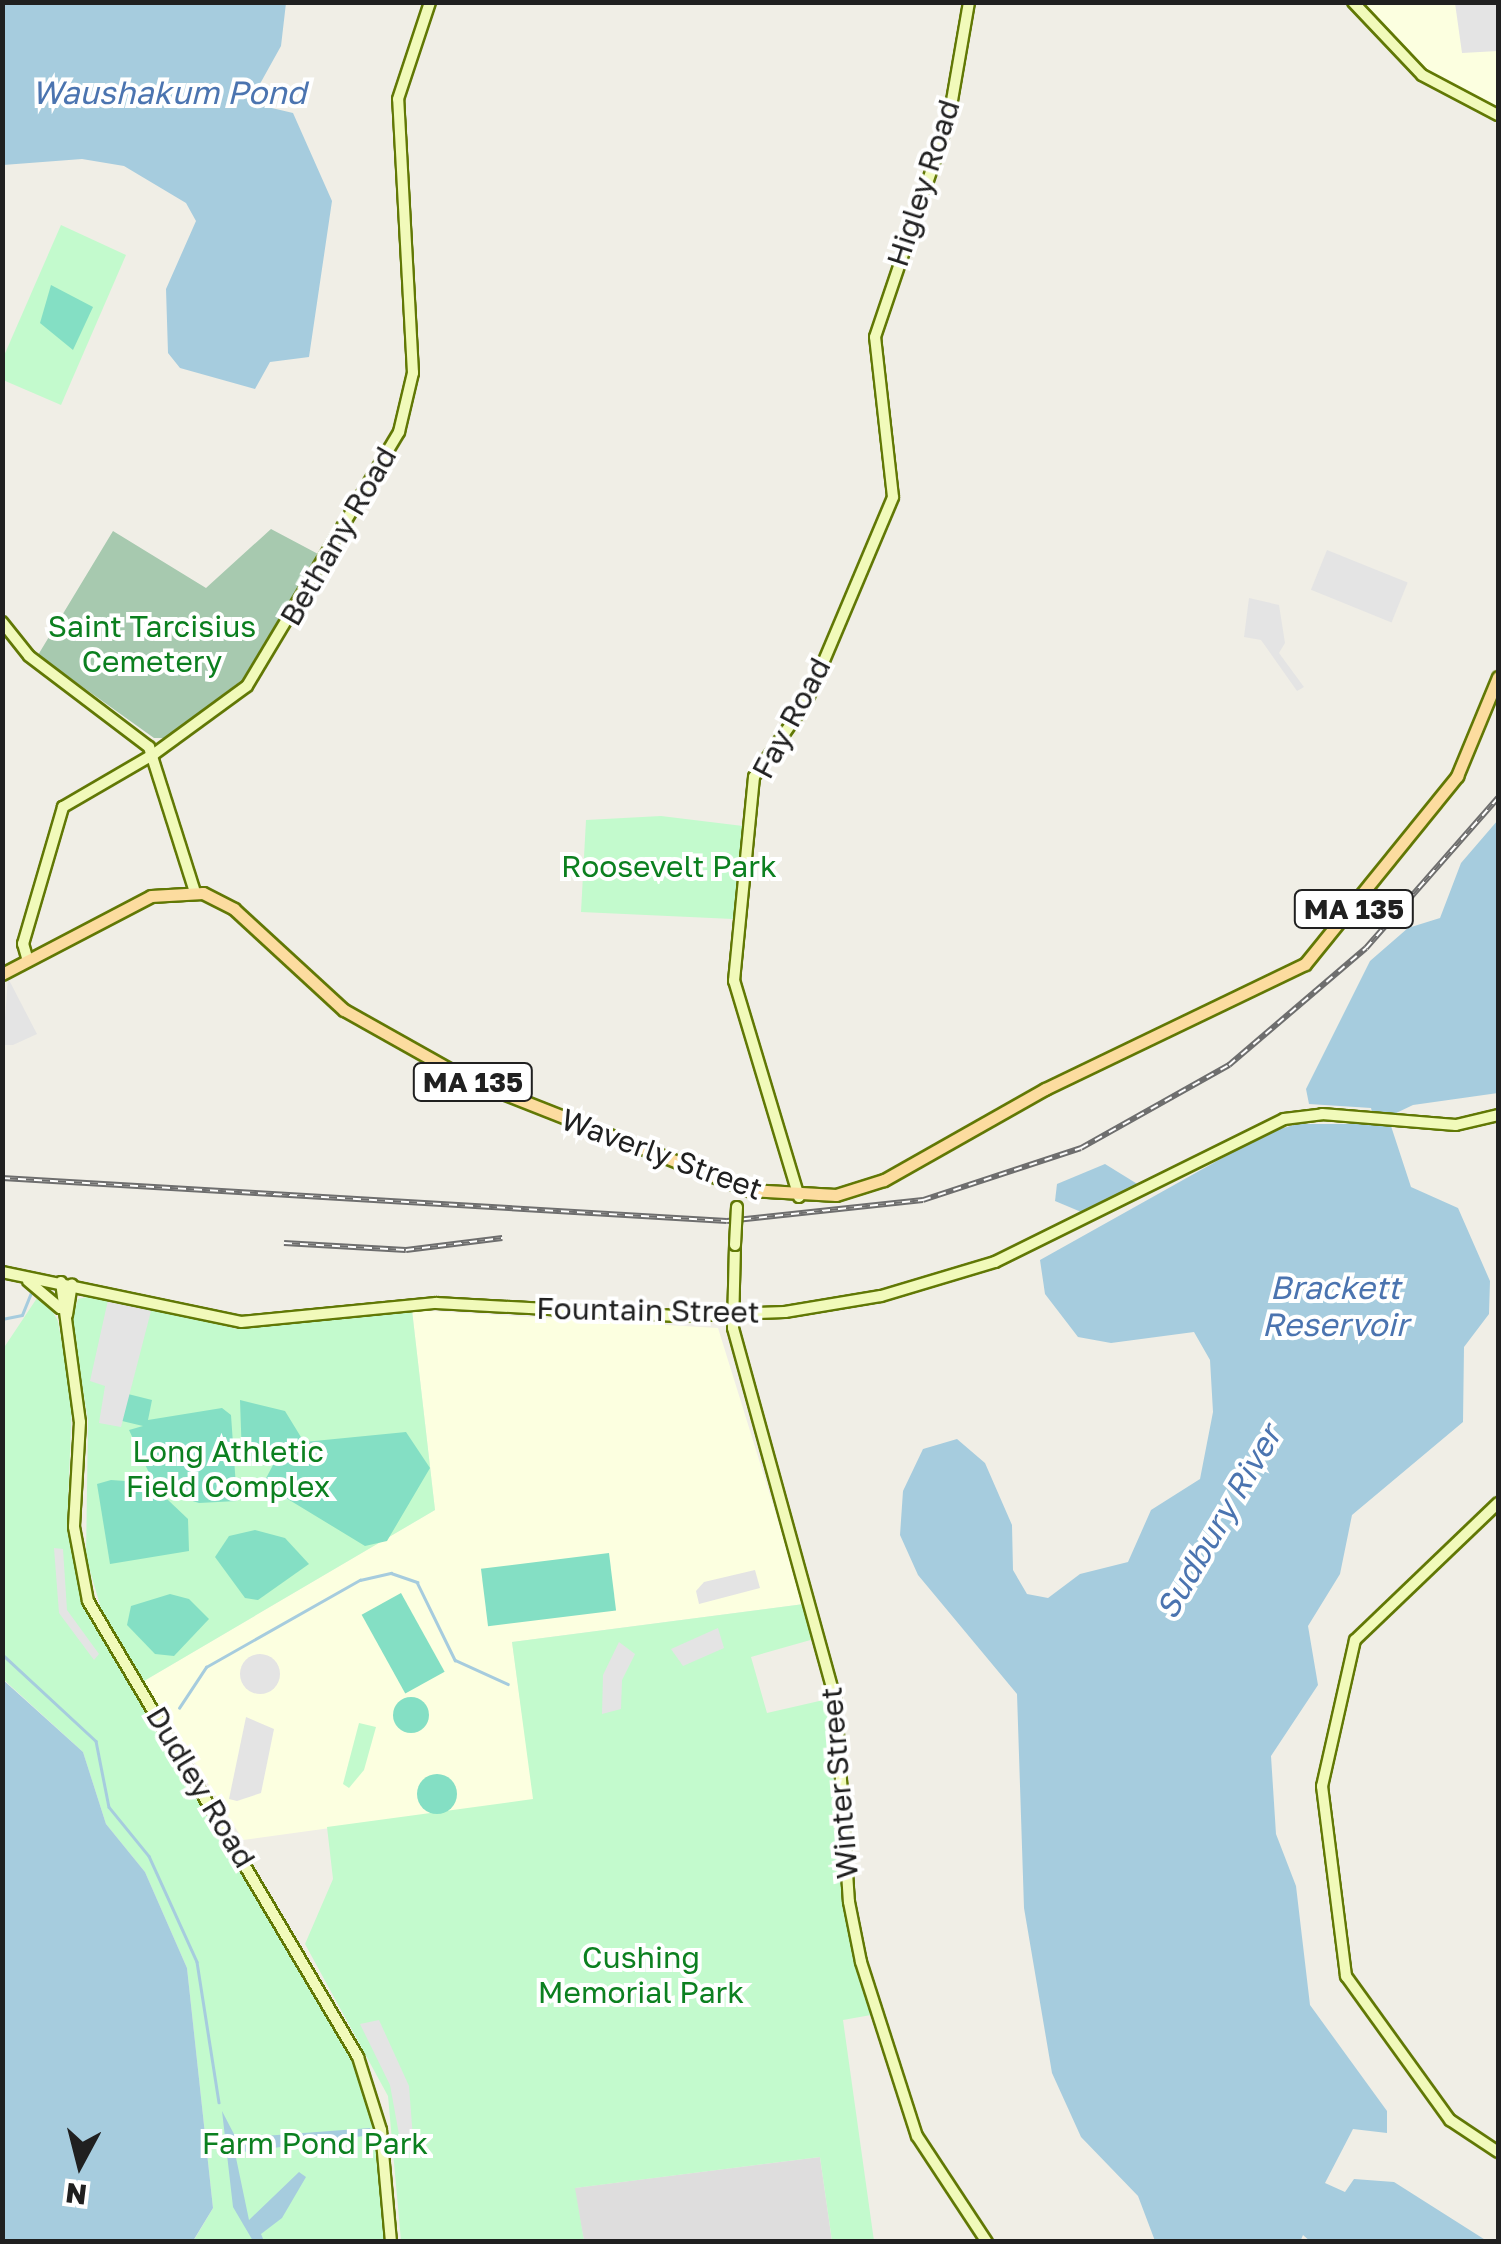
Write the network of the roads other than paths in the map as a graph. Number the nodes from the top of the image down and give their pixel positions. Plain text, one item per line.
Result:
1 (430, 2) edge
2 (969, 2) edge
3 (1352, 2) edge
4 (1498, 115) edge
5 (874, 362) joint
6 (2, 622) edge
7 (1498, 678) edge
8 (154, 754) junction
9 (195, 892) junction
10 (28, 961) junction
11 (2, 974) edge
12 (1498, 1116) edge
13 (740, 1187) junction
14 (799, 1198) junction
15 (8, 1273) edge
16 (67, 1283) junction
17 (95, 1288) junction
18 (65, 1314) junction
19 (733, 1316) junction
20 (1498, 1503) edge
21 (1498, 2152) edge
22 (391, 2242) edge
23 (987, 2242) edge

1 - 8 street, Bethany Road
2 - 5 street, Higley Road
3 - 4 street
5 - 14 street, Fay Road
6 - 8 street
7 - 14 main road, Waverly Street / MA 135
8 - 9 street
8 - 10 street, Bethany Road
9 - 10 main road
9 - 13 main road, Waverly Street / MA 135
10 - 11 main road
12 - 19 street, Fountain Street
13 - 14 main road, Waverly Street / MA 135
13 - 19 street, Winter Street, bridge
15 - 16 street, Fountain Street
15 - 18 street
16 - 17 street, Fountain Street
16 - 18 street, Dudley Road
17 - 18 street
17 - 19 street, Fountain Street
18 - 22 street, Dudley Road
19 - 23 street, Winter Street
20 - 21 street

